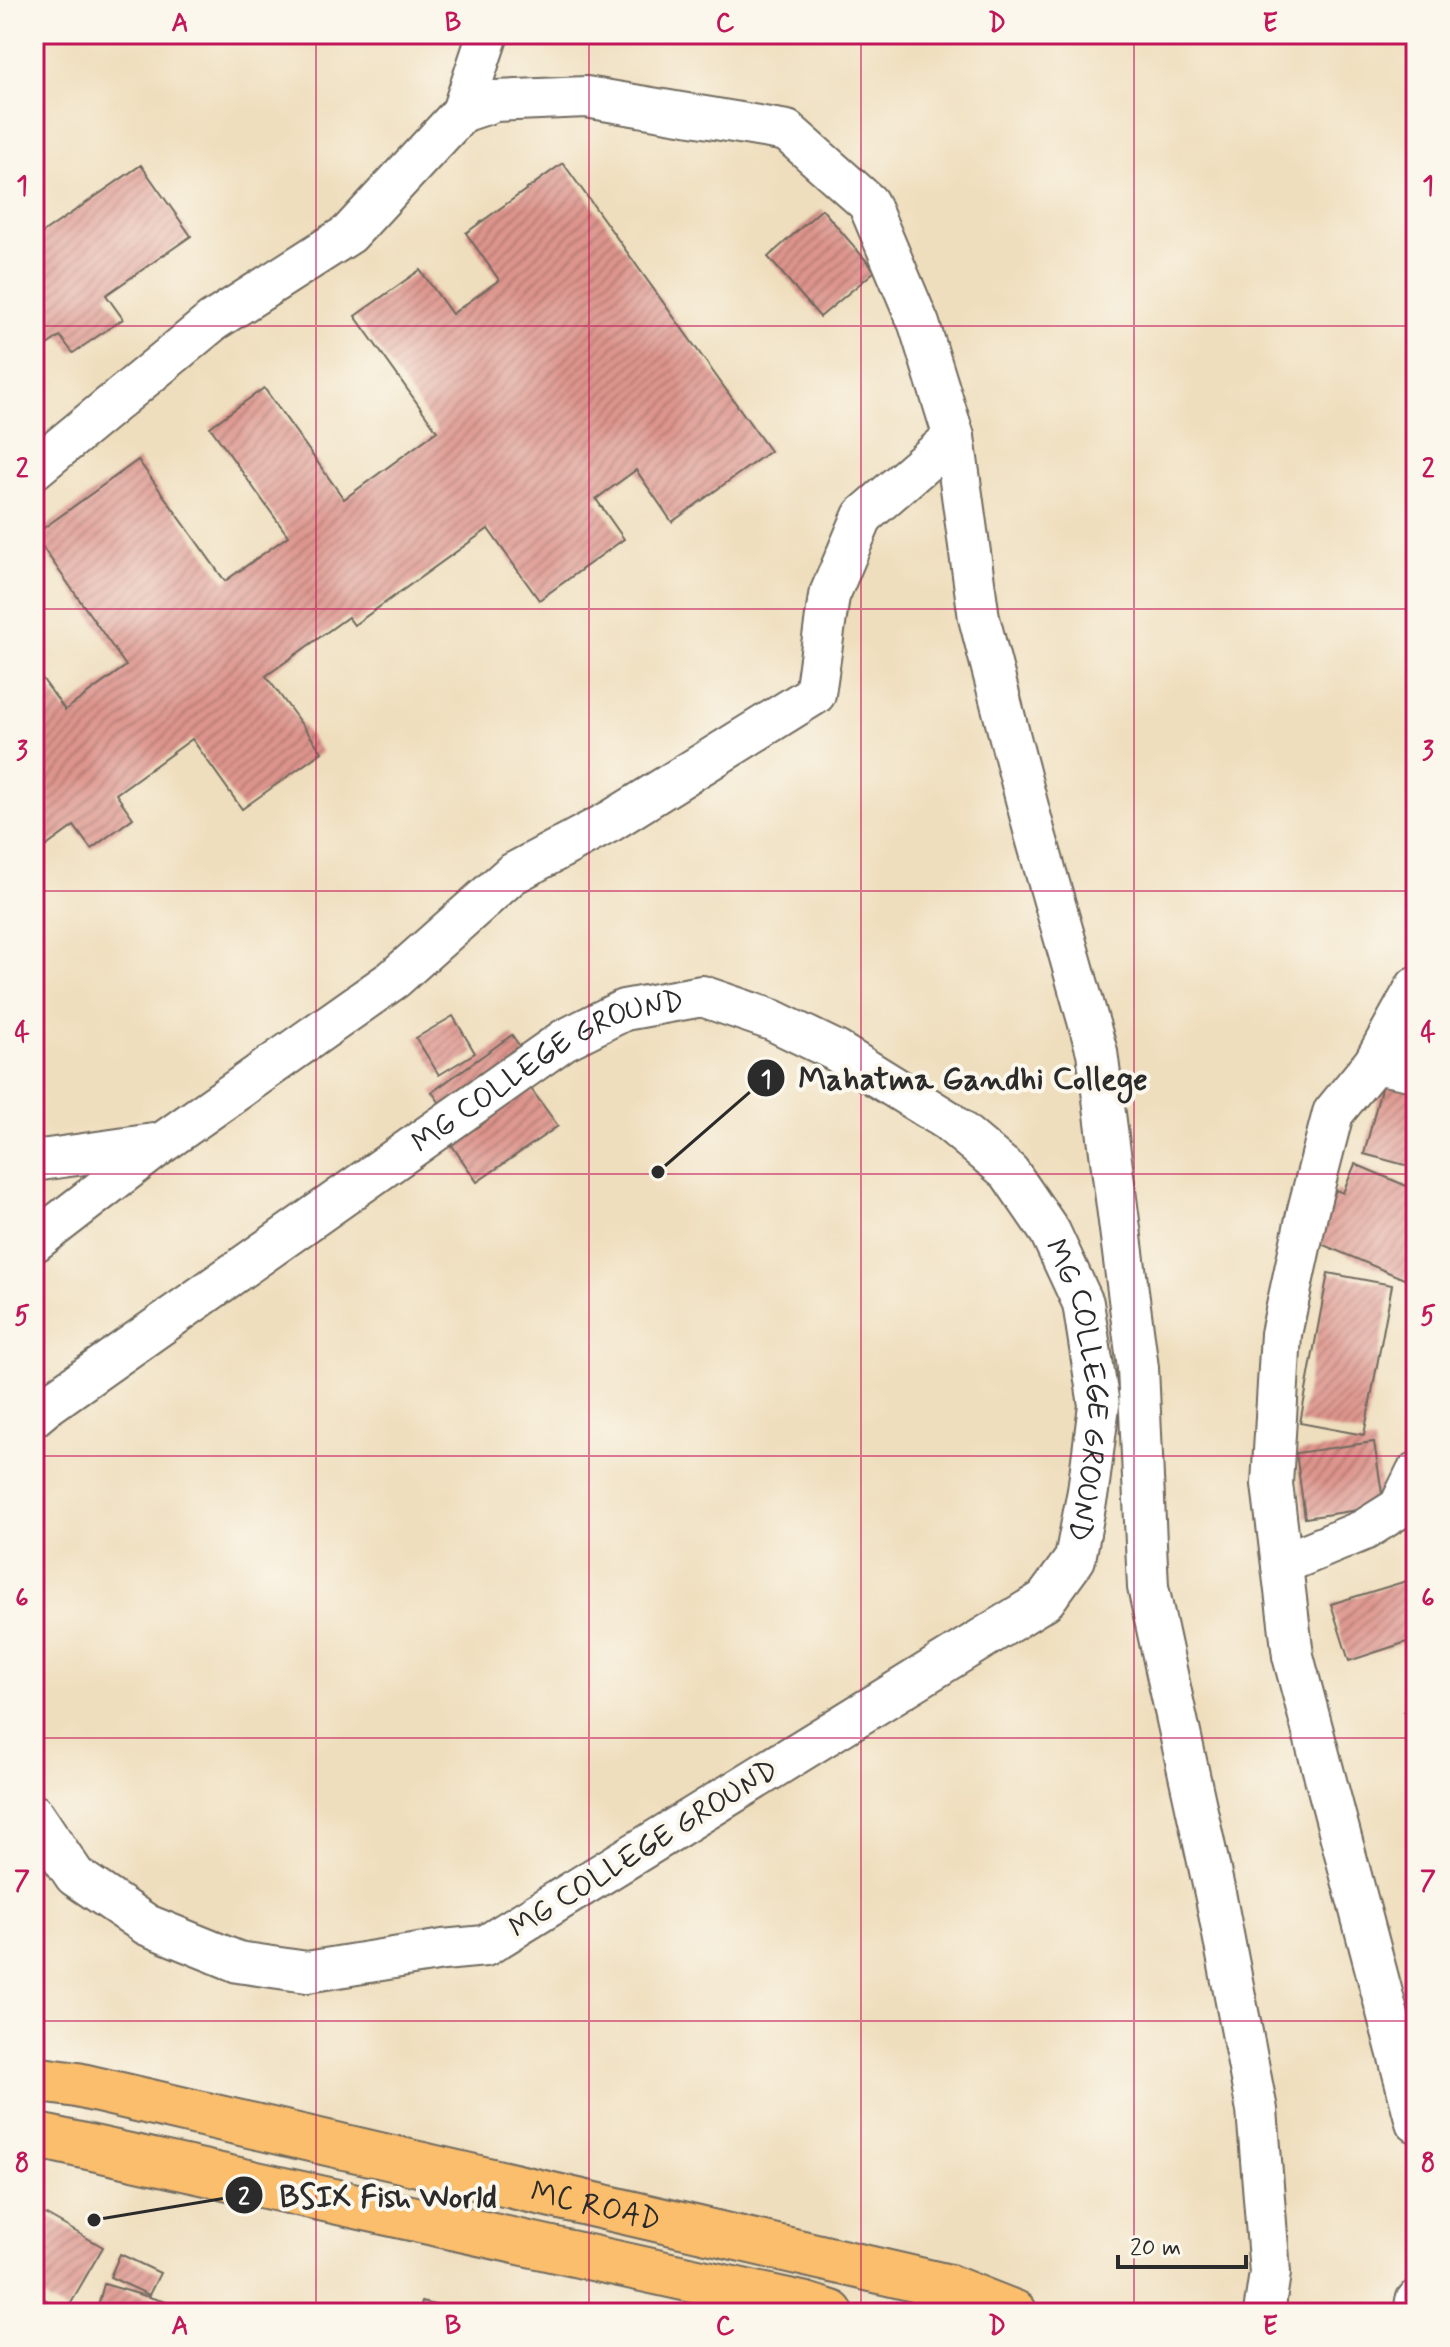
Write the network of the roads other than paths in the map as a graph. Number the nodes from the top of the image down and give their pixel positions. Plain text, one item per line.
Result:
1 (488, 34) edge
2 (462, 112) junction
3 (954, 437) junction
4 (34, 469) edge
5 (1416, 987) edge
6 (1374, 1063) junction
7 (1416, 1071) edge
8 (162, 1143) junction
9 (34, 1161) edge
10 (34, 1242) edge
11 (34, 1416) edge
12 (1416, 1473) edge
13 (1282, 1564) junction
14 (34, 1815) edge
15 (34, 2079) edge
16 (1416, 2122) edge
17 (34, 2135) edge
18 (1416, 2301) edge
19 (813, 2310) edge
20 (1015, 2313) edge
21 (1264, 2313) edge
22 (1414, 2313) edge

1 - 2 street
2 - 3 street
2 - 4 street
3 - 8 street
3 - 21 street
5 - 6 street
6 - 7 street
6 - 13 street
8 - 9 street
8 - 10 street
11 - 14 street, MG COLLEGE GROUND
12 - 13 street
13 - 16 street
15 - 20 main road, MC ROAD
17 - 19 main road, MC ROAD
18 - 22 street

